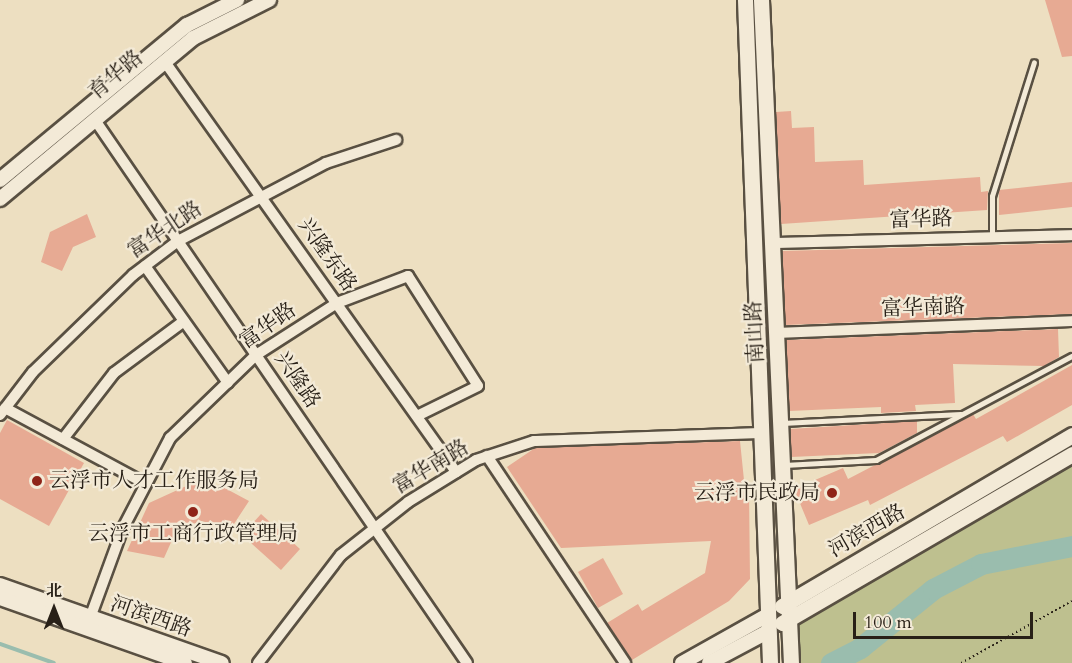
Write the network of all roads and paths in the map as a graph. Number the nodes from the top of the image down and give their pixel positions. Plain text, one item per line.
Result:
1 (237, 0) edge
2 (269, 0) edge
3 (745, 0) edge
4 (761, 0) edge
5 (165, 62) junction
6 (1034, 62) dead end
7 (95, 120) junction
8 (396, 140) dead end
9 (0, 180) edge
10 (259, 194) junction
11 (0, 199) edge
12 (1072, 235) edge
13 (992, 237) junction
14 (178, 241) junction
15 (772, 243) junction
16 (144, 266) junction
17 (337, 303) junction
18 (184, 321) junction
19 (1072, 321) edge
20 (776, 333) junction
21 (256, 355) junction
22 (1072, 356) edge
23 (228, 383) junction
24 (2, 411) edge
25 (963, 414) junction
26 (417, 416) junction
27 (780, 423) junction
28 (762, 433) junction
29 (1072, 435) edge
30 (63, 439) junction
31 (1072, 454) edge
32 (487, 456) junction
33 (782, 465) junction
34 (456, 472) junction
35 (146, 484) junction
36 (375, 528) junction
37 (0, 585) edge
38 (0, 598) edge
39 (1072, 601) edge
40 (789, 602) junction
41 (90, 618) junction
42 (790, 619) junction
43 (769, 623) junction
44 (186, 663) edge
45 (222, 663) edge
46 (258, 663) edge
47 (467, 663) edge
48 (626, 663) edge
49 (682, 663) edge
50 (709, 663) edge
51 (770, 663) edge
52 (791, 663) edge
53 (961, 663) edge

1 - 9 street, 育华路
2 - 5 street, 育华路
3 - 28 main road, 南山路
4 - 15 main road, 南山路
5 - 7 street, 育华路
5 - 10 street, 兴隆东路
6 - 13 lane
7 - 11 street, 育华路
7 - 14 street, 兴隆路
8 - 10 street, 富华北路
10 - 14 street, 富华北路
10 - 17 street, 兴隆东路
12 - 13 street, 富华路
13 - 15 street, 富华路
14 - 16 street, 富华北路
14 - 21 street, 兴隆路
15 - 20 main road, 南山路
16 - 18 street
16 - 24 street, 富华北路
17 - 21 street, 富华路
17 - 26 street, 兴隆东路
17 - 26 street, 富华路
18 - 23 street
18 - 30 street
19 - 20 street, 富华南路
20 - 27 main road, 南山路
21 - 23 street, 富华路
21 - 36 street, 兴隆路
22 - 25 lane
23 - 35 street, 富华路
24 - 30 street
25 - 27 lane
25 - 33 lane
26 - 34 street, 兴隆东路
27 - 33 main road, 南山路
28 - 32 street, 富华南路
28 - 43 main road, 南山路
29 - 40 main road, 河滨西路
30 - 35 street
31 - 42 main road, 河滨西路
32 - 34 street, 富华南路
32 - 48 street
33 - 40 main road, 南山路
34 - 36 street, 富华南路
35 - 41 street, 富华路
36 - 46 street, 富华南路
36 - 47 street, 兴隆路
37 - 41 street, 河滨西路
38 - 44 street, 河滨西路
39 - 53 path
40 - 42 main road, 南山路
40 - 43 main road, 河滨西路
41 - 45 street, 河滨西路
42 - 43 main road, 河滨西路
42 - 52 main road, 南山路
43 - 49 street, 河滨西路
43 - 50 street, 河滨西路
43 - 51 main road, 南山路

